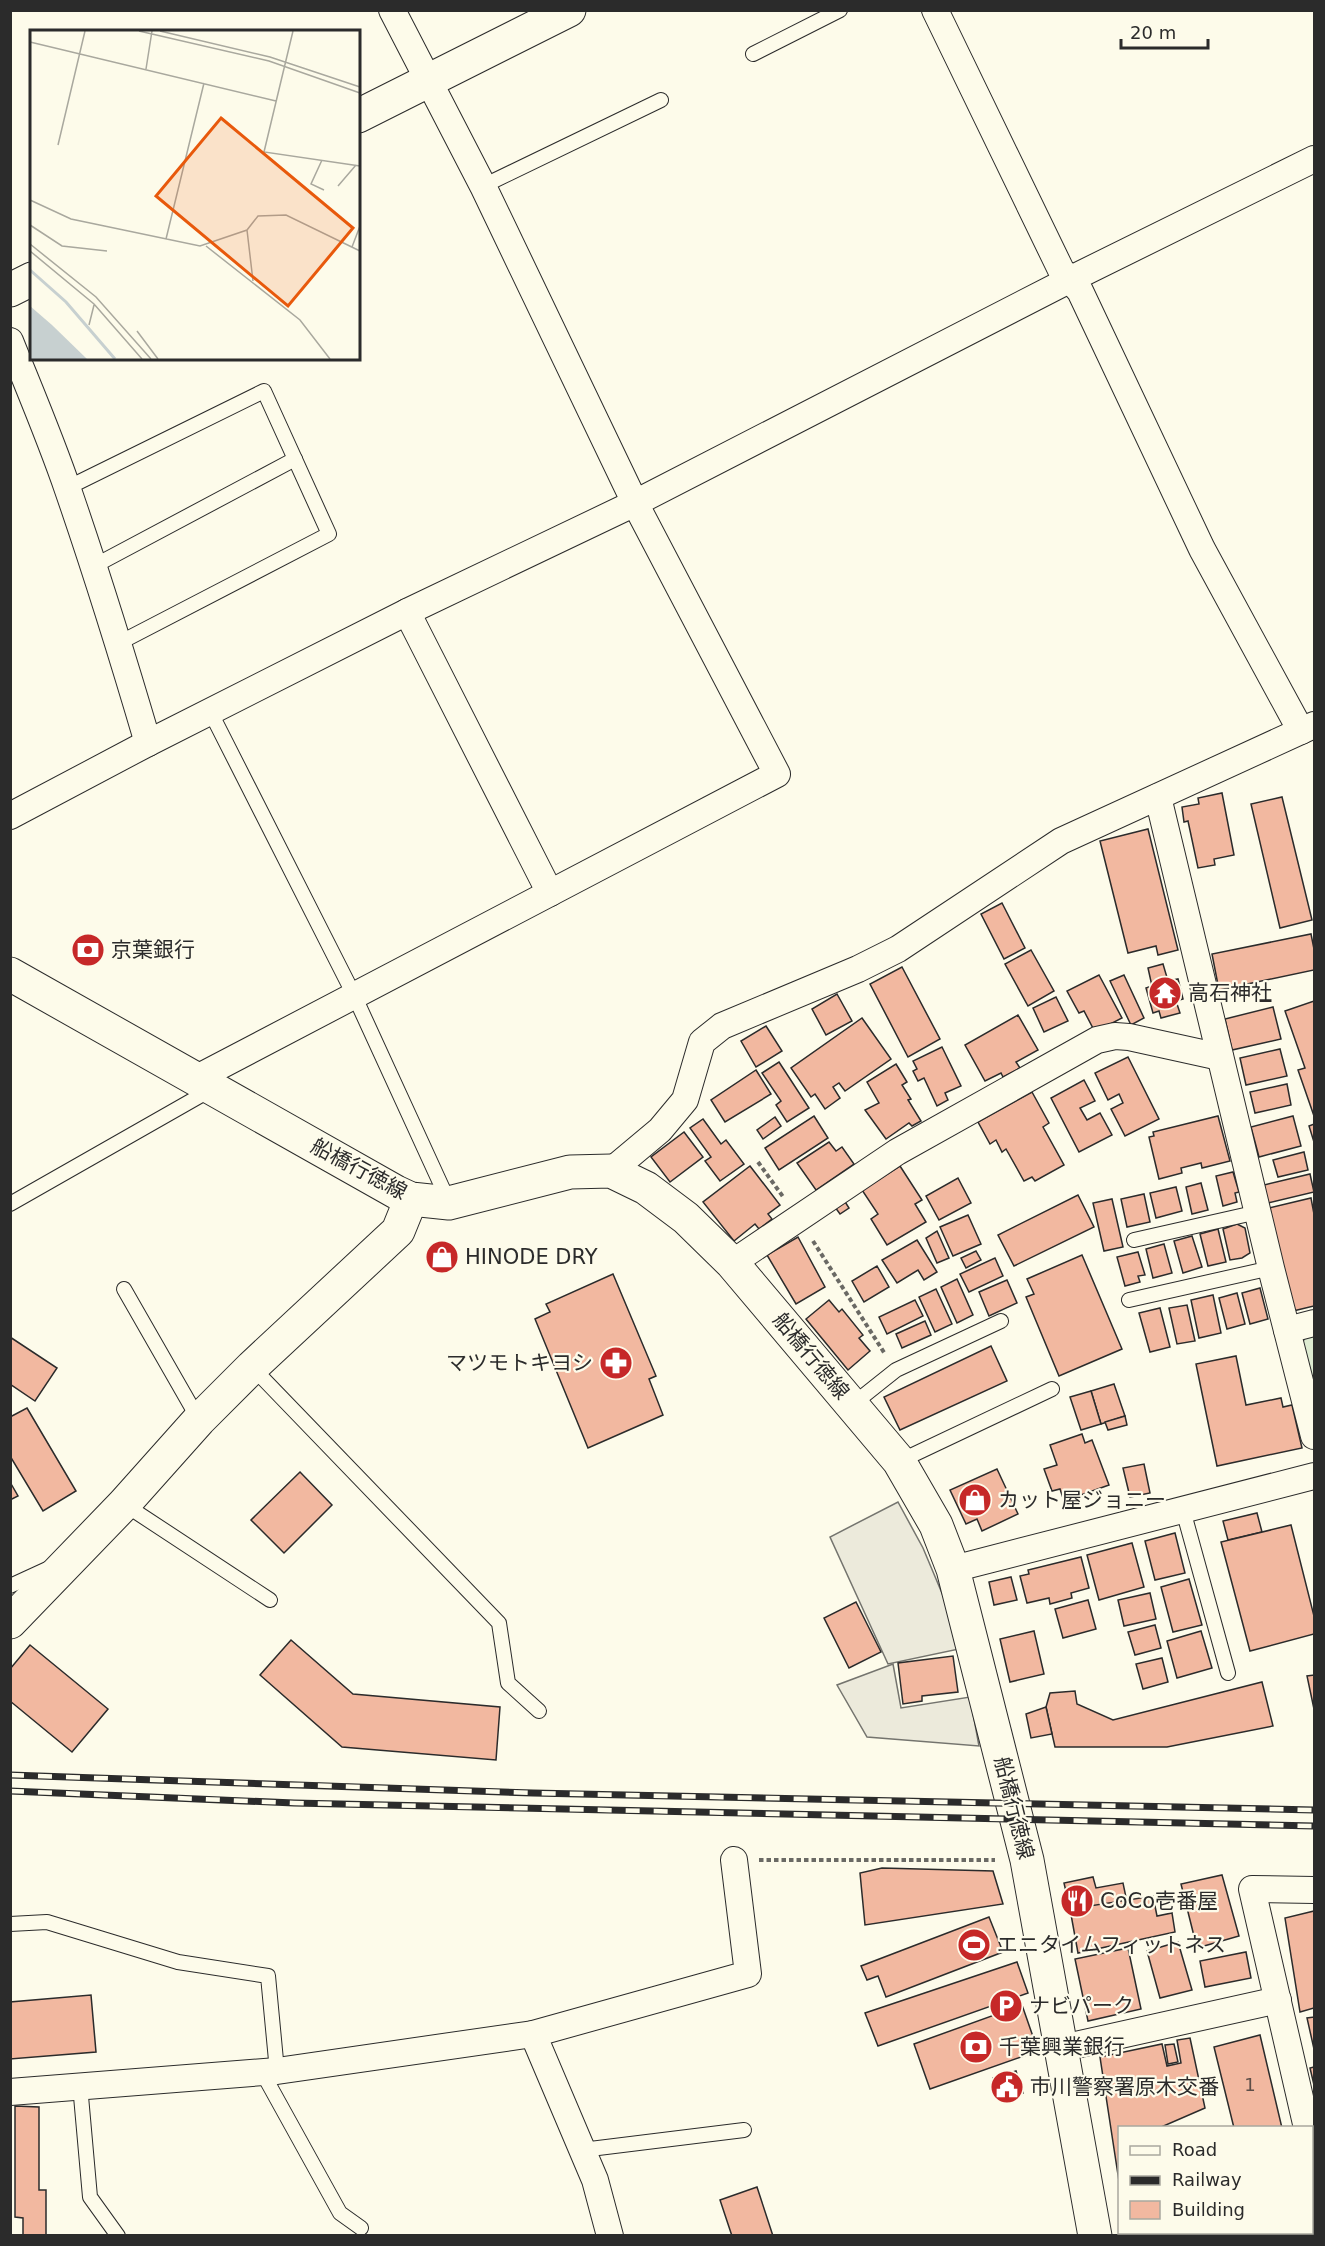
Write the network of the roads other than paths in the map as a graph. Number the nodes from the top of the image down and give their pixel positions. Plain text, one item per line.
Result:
1 (392, 10) edge
2 (569, 10) edge
3 (840, 10) edge
4 (935, 10) edge
5 (753, 54) dead end
6 (428, 81) junction
7 (661, 100) dead end
8 (360, 115) edge
9 (1314, 159) edge
10 (483, 186) junction
11 (30, 280) edge
12 (1069, 280) junction
13 (10, 290) edge
14 (10, 341) edge
15 (295, 459) junction
16 (67, 488) junction
17 (635, 503) junction
18 (94, 566) junction
19 (407, 612) junction
20 (119, 643) junction
21 (210, 711) junction
22 (1308, 728) edge
23 (148, 743) junction
24 (1158, 797) junction
25 (10, 816) edge
26 (550, 893) junction
27 (10, 974) edge
28 (354, 995) junction
29 (1220, 1057) junction
30 (205, 1083) junction
31 (611, 1171) junction
32 (411, 1198) junction
33 (449, 1203) junction
34 (10, 1204) edge
35 (1258, 1212) junction
36 (1134, 1240) dead end
37 (732, 1263) junction
38 (1271, 1268) junction
39 (124, 1289) dead end
40 (1129, 1300) dead end
41 (1001, 1321) dead end
42 (1314, 1323) edge
43 (1287, 1330) junction
44 (252, 1367) junction
45 (1052, 1389) dead end
46 (852, 1405) junction
47 (199, 1420) junction
48 (1314, 1436) edge
49 (899, 1461) junction
50 (1314, 1476) edge
51 (124, 1504) junction
52 (1183, 1510) junction
53 (74, 1556) junction
54 (953, 1569) junction
55 (10, 1586) edge
56 (270, 1600) dead end
57 (10, 1622) edge
58 (1228, 1673) dead end
59 (538, 1711) dead end
60 (734, 1860) road end
61 (1314, 1890) edge
62 (10, 1924) edge
63 (1278, 2000) junction
64 (533, 2034) junction
65 (1062, 2048) junction
66 (269, 2072) junction
67 (80, 2085) junction
68 (10, 2092) edge
69 (1307, 2126) edge
70 (744, 2130) dead end
71 (582, 2150) junction
72 (361, 2228) dead end
73 (118, 2235) edge
74 (610, 2235) edge
75 (1095, 2235) edge

1 - 6 street
2 - 6 main road
3 - 5 lane
4 - 12 street
6 - 8 main road
6 - 10 street
7 - 10 lane
9 - 12 street
10 - 17 street
11 - 13 main road
12 - 17 street
12 - 22 street
14 - 16 street
15 - 16 lane
15 - 18 lane
15 - 20 lane
16 - 18 street
17 - 19 street
17 - 26 street
18 - 20 street
19 - 21 street
19 - 26 street
20 - 23 street
21 - 23 street
21 - 28 lane
22 - 24 street
23 - 25 street
24 - 29 street
24 - 31 street
26 - 28 street
27 - 30 main road, 船橋行徳線
28 - 30 street
28 - 33 lane
29 - 35 street
29 - 37 street
30 - 32 main road, 船橋行徳線
30 - 34 lane
31 - 33 main road, 船橋行徳線
31 - 37 main road, 船橋行徳線
32 - 33 main road, 船橋行徳線
32 - 44 main road
35 - 36 lane
35 - 38 street
37 - 46 main road, 船橋行徳線
38 - 40 lane
38 - 43 street
39 - 47 lane
41 - 46 lane
42 - 43 street
43 - 48 street
44 - 47 main road
44 - 59 lane
45 - 49 lane
46 - 49 main road, 船橋行徳線
47 - 51 main road
49 - 54 main road, 船橋行徳線
50 - 52 street
51 - 53 main road
51 - 56 lane
52 - 54 street
52 - 58 lane
53 - 55 lane
53 - 57 main road
54 - 65 main road, 船橋行徳線
60 - 64 street
61 - 63 street
62 - 66 lane
63 - 65 street
63 - 69 street
64 - 66 street
64 - 71 street
65 - 75 main road, 船橋行徳線
66 - 67 street
66 - 72 lane
67 - 68 street
67 - 73 lane
70 - 71 lane
71 - 74 street

